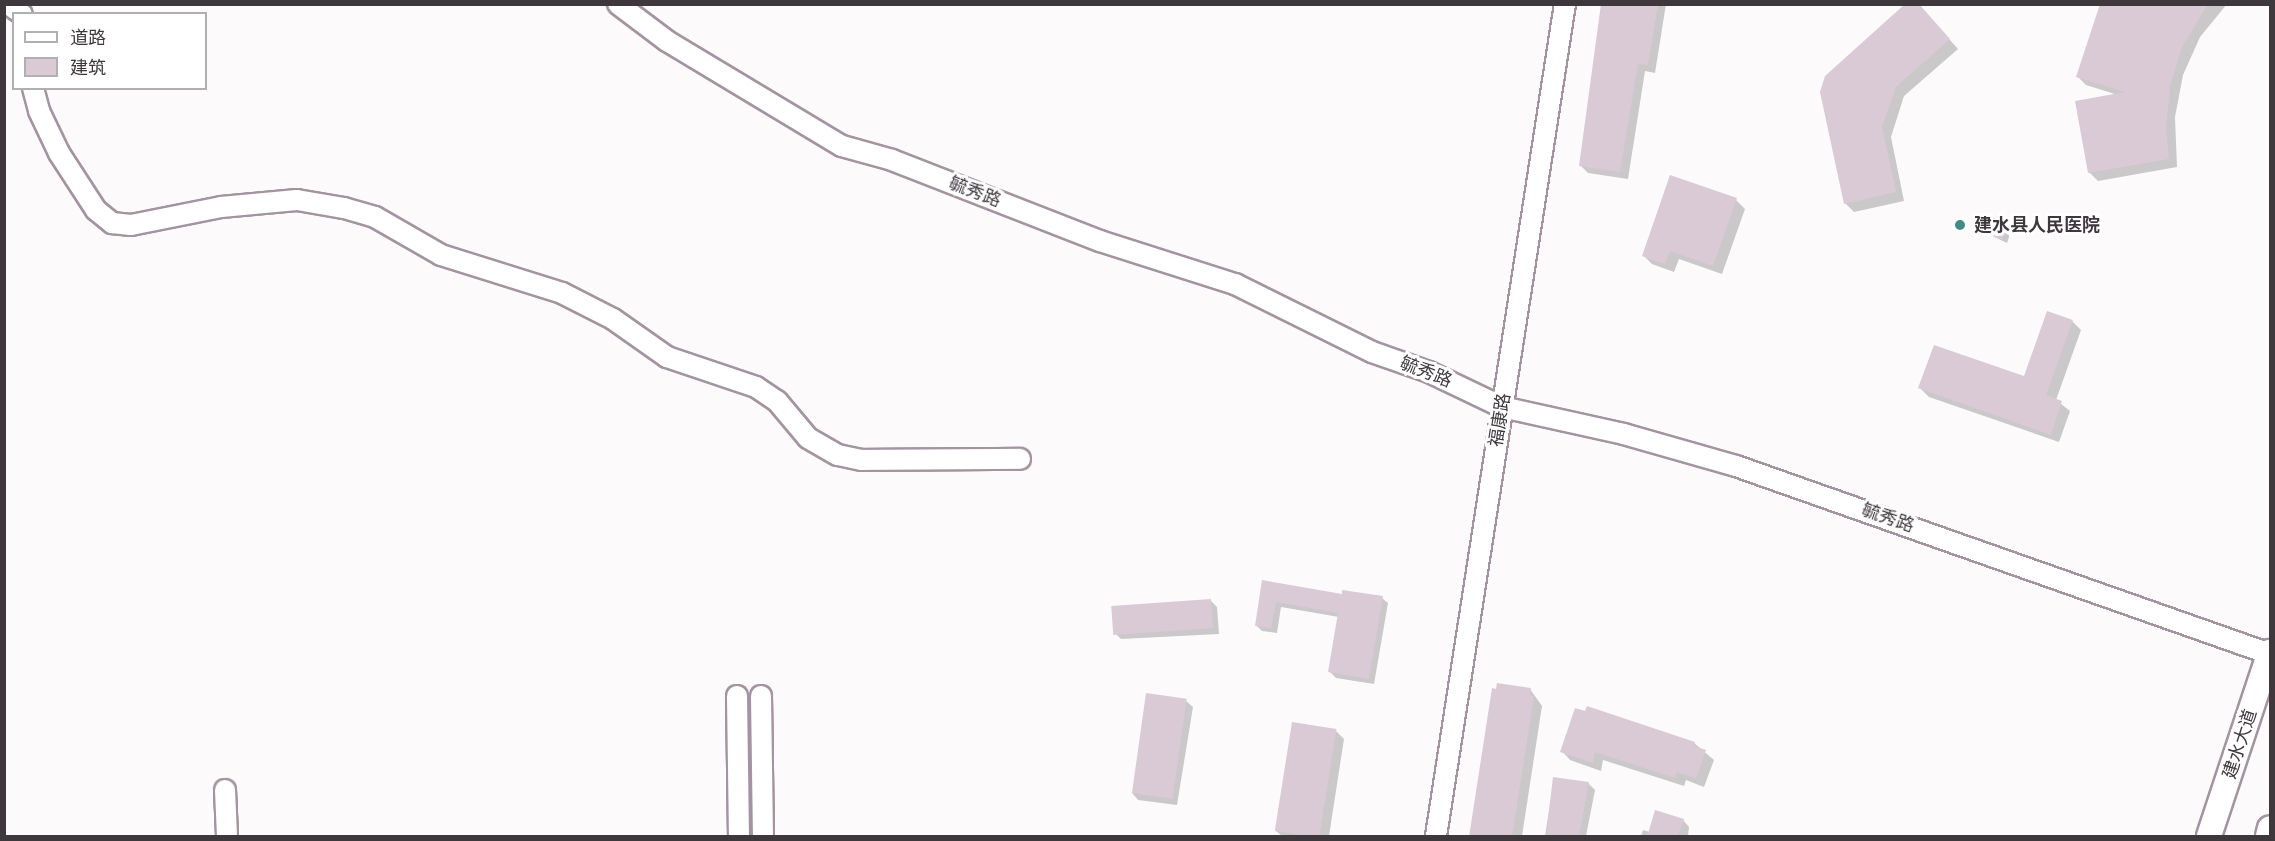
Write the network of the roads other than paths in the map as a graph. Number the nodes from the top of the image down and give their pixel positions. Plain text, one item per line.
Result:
1 (618, 4) edge
2 (1565, 4) edge
3 (34, 90) edge
4 (1502, 407) junction
5 (1020, 459) dead end
6 (2270, 653) edge
7 (737, 696) dead end
8 (761, 696) dead end
9 (225, 790) dead end
10 (2271, 828) edge
11 (227, 837) edge
12 (739, 837) edge
13 (763, 837) edge
14 (1436, 837) edge
15 (2210, 837) edge
16 (2268, 837) edge

1 - 4 street, 毓秀路
2 - 4 street, 福康路
3 - 5 street
4 - 6 street, 毓秀路
4 - 14 street, 福康路
6 - 15 main road, 建水大道
7 - 12 street
8 - 13 street
9 - 11 street
10 - 16 main road

